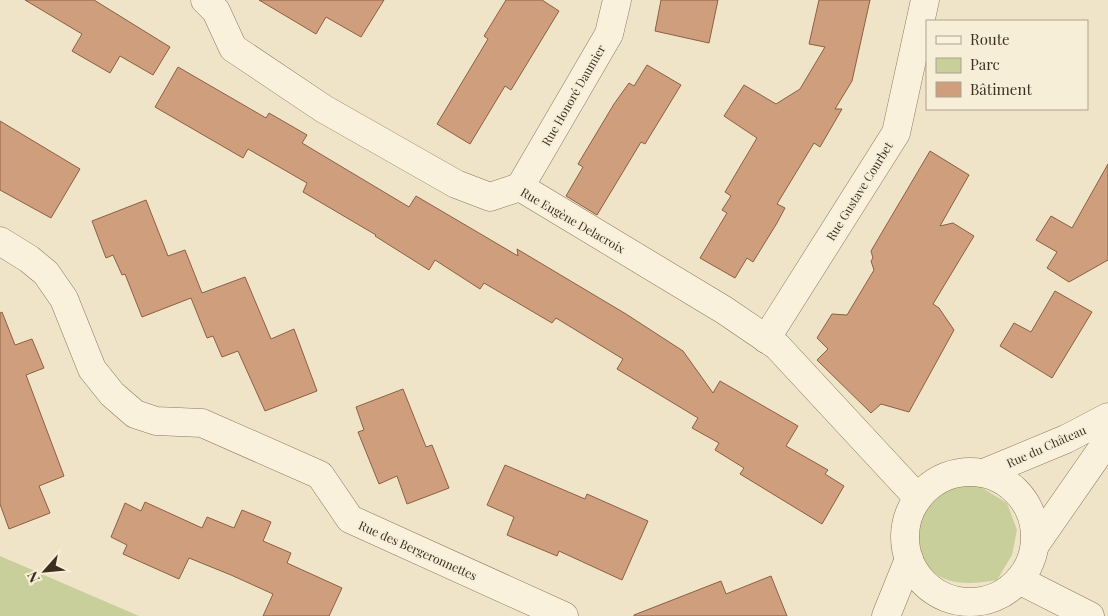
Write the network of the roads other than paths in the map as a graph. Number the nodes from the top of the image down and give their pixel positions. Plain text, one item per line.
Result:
1 (617, 0) edge
2 (926, 0) edge
3 (217, 4) edge
4 (520, 187) junction
5 (0, 241) edge
6 (766, 339) junction
7 (1108, 417) edge
8 (1108, 440) edge
9 (984, 473) junction
10 (918, 498) junction
11 (1035, 545) junction
12 (909, 559) junction
13 (1019, 580) junction
14 (969, 609) edge
15 (564, 616) edge
16 (886, 616) edge
17 (1090, 616) edge

1 - 4 street, Rue Honoré Daumier
2 - 6 street, Rue Gustave Courbet
3 - 4 street, Rue Eugène Delacroix
4 - 6 street, Rue Eugène Delacroix
5 - 15 street, Rue des Bergeronnettes
6 - 10 street, Rue Eugène Delacroix
7 - 9 street, Rue du Château
8 - 11 street
9 - 10 street
9 - 11 street
10 - 12 street
11 - 13 street
12 - 14 street
12 - 16 street
13 - 14 street
13 - 17 street

